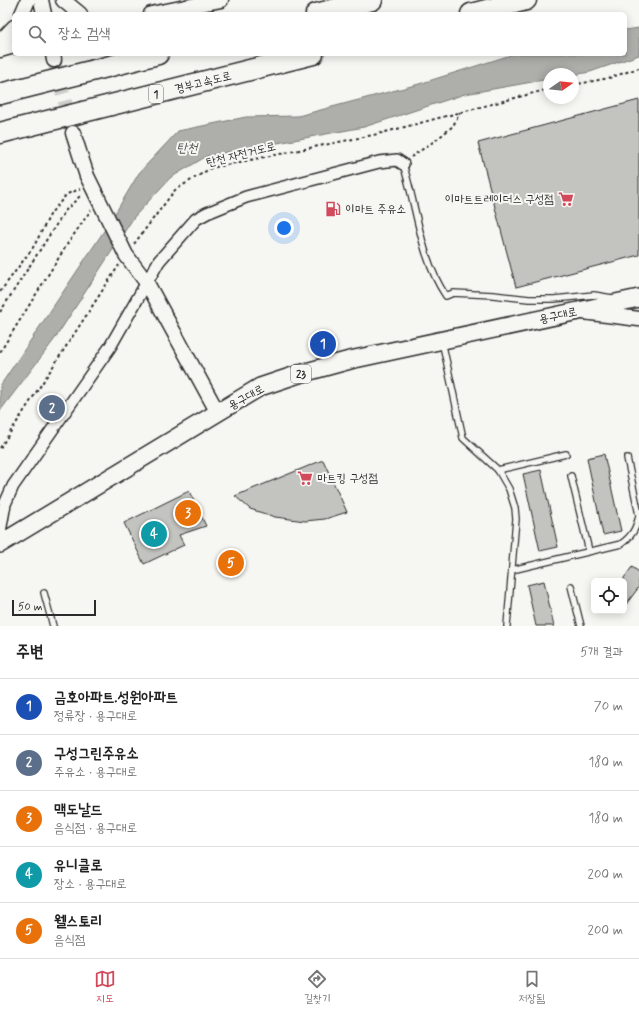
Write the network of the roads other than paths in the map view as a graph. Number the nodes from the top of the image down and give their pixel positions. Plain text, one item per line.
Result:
1 (28, 0) edge
2 (41, 0) edge
3 (63, 0) edge
4 (221, 0) edge
5 (372, 0) edge
6 (526, 0) edge
7 (23, 12) edge
8 (44, 12) edge
9 (78, 12) edge
10 (161, 12) edge
11 (324, 12) edge
12 (479, 12) edge
13 (12, 29) edge
14 (0, 42) edge
15 (12, 47) edge
16 (0, 50) edge
17 (150, 56) edge
18 (305, 56) edge
19 (0, 94) edge
20 (0, 133) edge
21 (73, 133) tunnel mouth
22 (404, 165) joint
23 (147, 283) junction
24 (634, 299) edge
25 (576, 312) junction
26 (639, 319) edge
27 (442, 341) junction
28 (218, 413) junction
29 (566, 454) dead end
30 (626, 458) dead end
31 (498, 470) junction
32 (571, 476) dead end
33 (639, 516) edge
34 (0, 532) edge
35 (0, 544) edge
36 (589, 551) junction
37 (512, 570) junction
38 (571, 586) dead end
39 (44, 593) dead end
40 (53, 626) edge
41 (507, 626) edge
42 (581, 626) edge

1 - 7 street
2 - 8 street
3 - 9 street
4 - 10 street
5 - 11 highway
6 - 12 highway
13 - 14 street
15 - 16 street
17 - 19 highway
18 - 20 highway, 경부고속도로 / 1
21 - 23 street
22 - 23 street
22 - 24 lane
23 - 28 street
23 - 34 street
24 - 25 main road, 용구대로 / 23
25 - 26 street
25 - 27 main road, 용구대로 / 23
27 - 28 main road, 용구대로 / 23
27 - 31 lane
28 - 35 main road, 용구대로 / 23
29 - 31 lane
30 - 33 lane
31 - 37 lane
32 - 36 lane
33 - 36 lane
36 - 37 lane
37 - 41 lane
38 - 42 lane
39 - 40 lane

